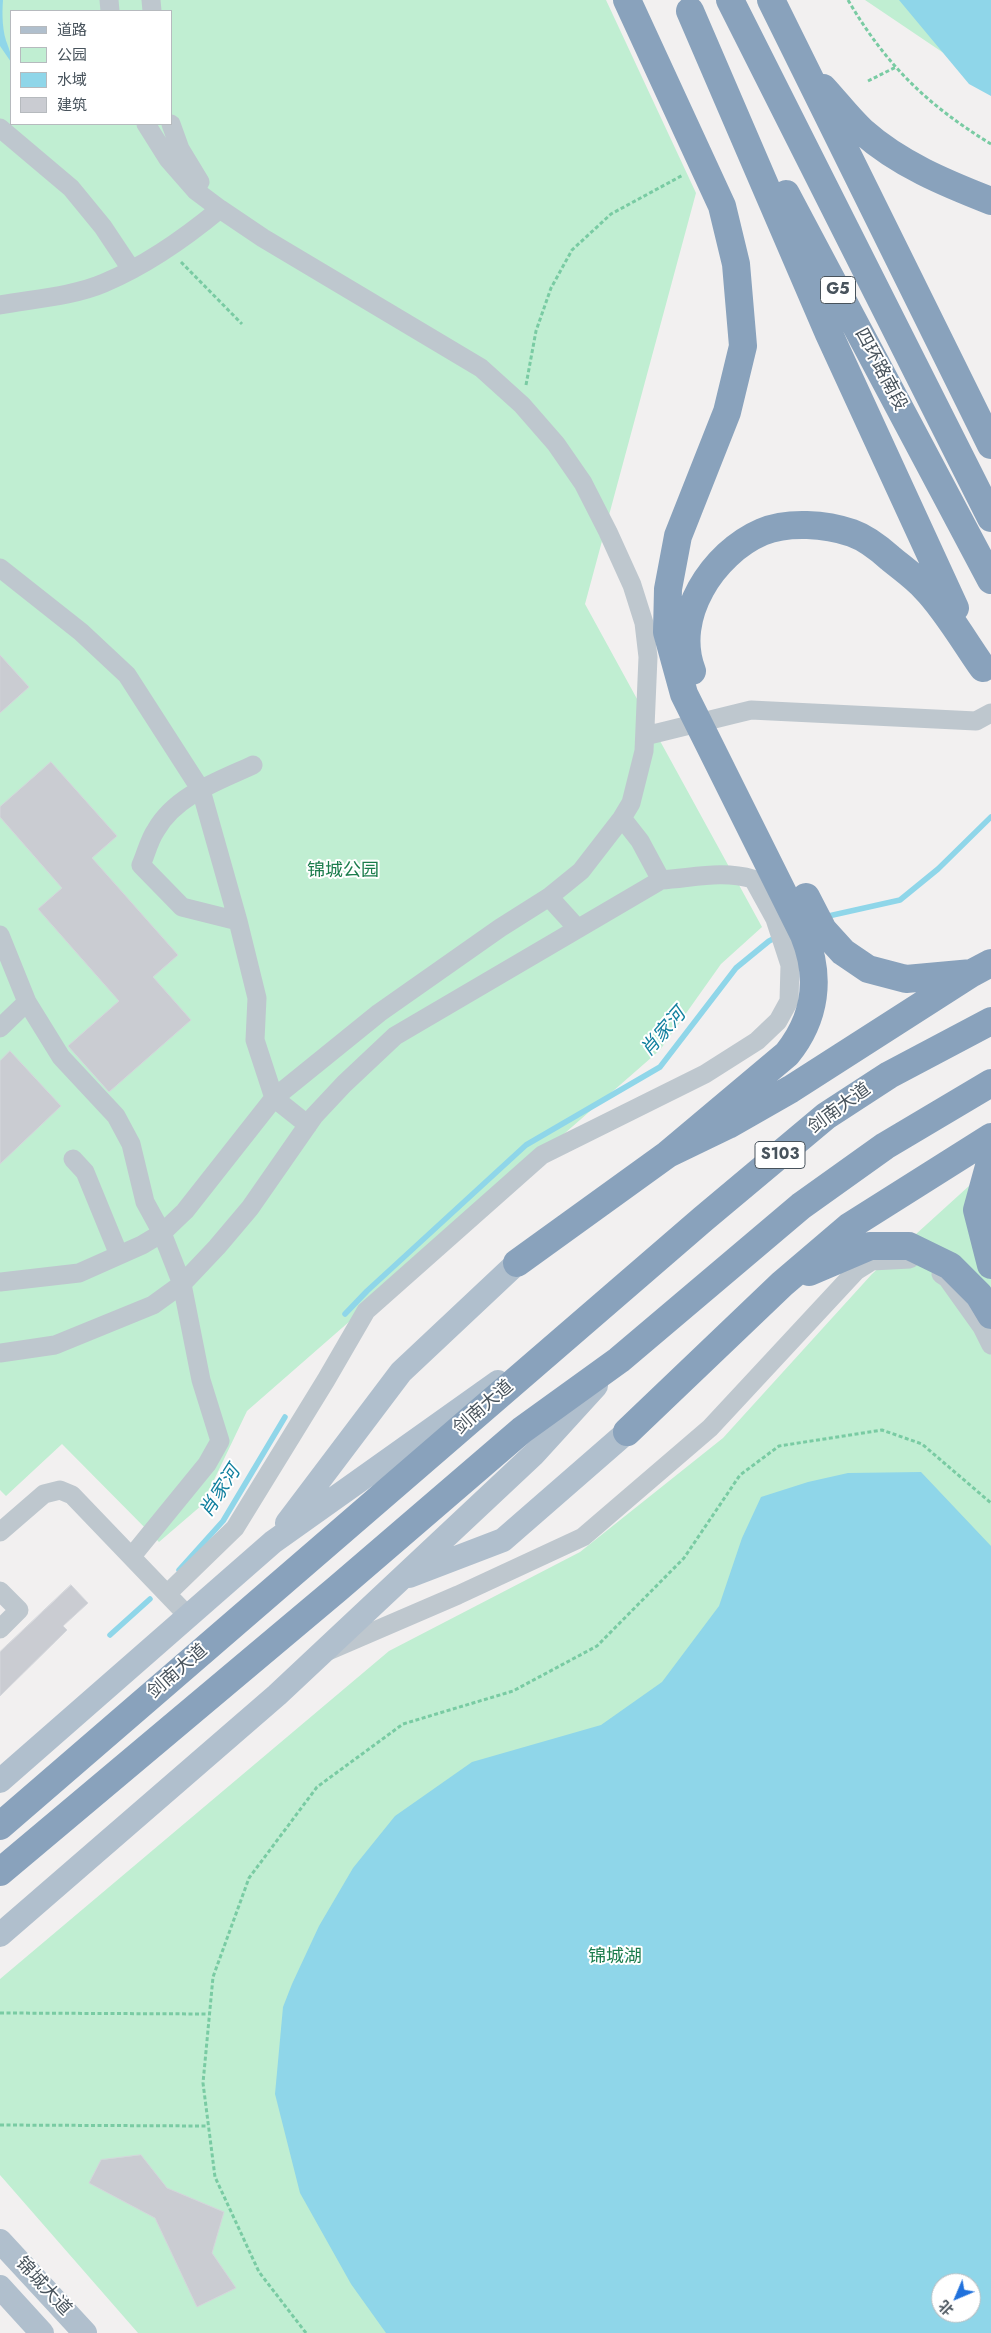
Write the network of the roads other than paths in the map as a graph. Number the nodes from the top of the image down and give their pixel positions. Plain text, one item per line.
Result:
1 (627, 0) edge
2 (730, 0) edge
3 (771, 0) edge
4 (687, 5) edge
5 (800, 64) junction
6 (147, 125) edge
7 (171, 125) edge
8 (0, 128) edge
9 (991, 201) edge
10 (220, 209) junction
11 (131, 270) junction
12 (0, 305) edge
13 (991, 445) edge
14 (991, 518) edge
15 (0, 568) edge
16 (991, 580) edge
17 (987, 676) edge
18 (691, 691) junction
19 (991, 713) edge
20 (645, 736) junction
21 (253, 765) dead end
22 (201, 790) junction
23 (622, 818) junction
24 (661, 880) junction
25 (549, 897) junction
26 (238, 922) junction
27 (578, 929) junction
28 (0, 934) edge
29 (804, 936) junction
30 (982, 968) edge
31 (403, 998) junction
32 (28, 1002) junction
33 (991, 1021) edge
34 (417, 1023) junction
35 (0, 1028) edge
36 (991, 1082) edge
37 (274, 1098) junction
38 (308, 1125) junction
39 (991, 1136) edge
40 (668, 1154) junction
41 (73, 1159) dead end
42 (991, 1159) edge
43 (162, 1234) junction
44 (119, 1256) junction
45 (517, 1263) joint
46 (991, 1265) edge
47 (0, 1282) edge
48 (182, 1284) junction
49 (782, 1284) junction
50 (991, 1315) edge
51 (590, 1317) junction
52 (991, 1345) edge
53 (0, 1353) edge
54 (619, 1360) junction
55 (627, 1432) joint
56 (0, 1532) edge
57 (273, 1542) junction
58 (132, 1556) junction
59 (398, 1580) junction
60 (0, 1591) edge
61 (168, 1593) junction
62 (190, 1617) junction
63 (0, 1629) edge
64 (320, 1654) junction
65 (0, 1781) edge
66 (0, 1826) edge
67 (0, 1872) edge
68 (0, 1935) edge
69 (0, 2241) edge
70 (0, 2287) edge
71 (42, 2333) edge
72 (85, 2333) edge

1 - 18 highway
2 - 14 highway, 四环路南段 / G5
3 - 5 highway
4 - 16 highway, 四环路南段 / G5
4 - 17 highway
5 - 9 highway
5 - 13 highway
6 - 10 street
7 - 10 street
8 - 11 street
10 - 11 street
10 - 20 street
11 - 12 street
15 - 22 street
17 - 18 highway
18 - 29 highway
19 - 20 street
20 - 23 street
21 - 22 street
22 - 26 street
22 - 26 street
23 - 24 street
23 - 25 street
24 - 27 street
24 - 29 street
25 - 27 street
25 - 31 street
26 - 37 street
27 - 34 street
28 - 32 street
29 - 30 highway
29 - 40 highway
29 - 61 street
30 - 40 highway
31 - 34 street
31 - 37 street
32 - 35 street
32 - 43 street
33 - 51 highway, 剑南大道 / S103
34 - 38 street
36 - 54 highway
37 - 38 street
37 - 43 street
38 - 48 street
39 - 49 highway
40 - 45 highway
41 - 44 street
42 - 46 highway
43 - 44 street
43 - 48 street
44 - 47 street
45 - 57 main road
48 - 53 street
48 - 58 street
49 - 50 highway
49 - 55 highway
51 - 57 main road
51 - 66 highway, 剑南大道
52 - 64 street
54 - 59 main road
54 - 67 highway
55 - 59 main road
56 - 58 street
57 - 62 main road
58 - 61 street
59 - 64 main road
60 - 63 street
61 - 62 street
62 - 65 main road
64 - 68 main road
69 - 72 main road, 锦城大道
70 - 71 main road, 锦城大道

